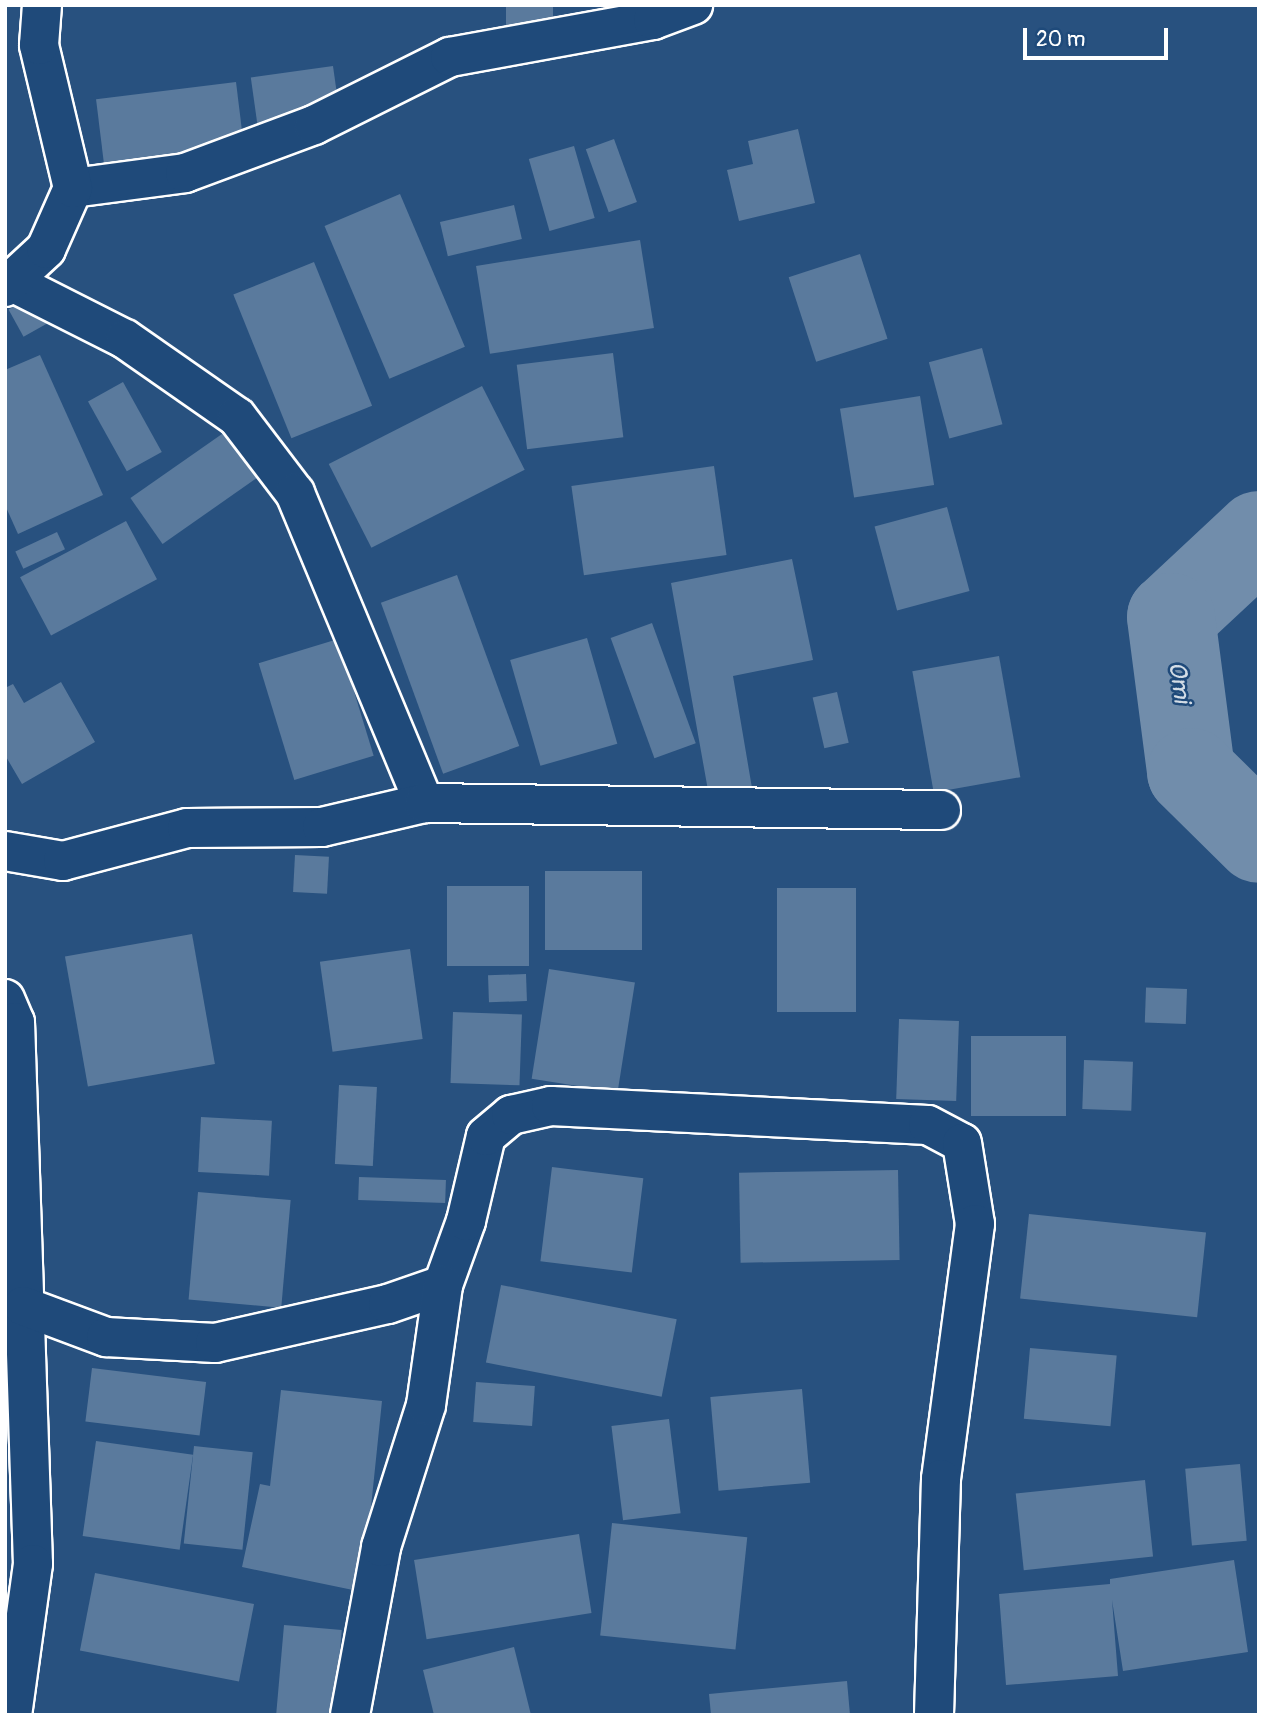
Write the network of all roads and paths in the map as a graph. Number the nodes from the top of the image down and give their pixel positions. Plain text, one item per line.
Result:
1 (42, 5) edge
2 (693, 5) edge
3 (73, 188) junction
4 (9, 285) edge
5 (424, 803) junction
6 (941, 810) dead end
7 (5, 851) edge
8 (5, 999) edge
9 (443, 1285) junction
10 (23, 1306) junction
11 (12, 1715) edge
12 (350, 1715) edge
13 (934, 1715) edge

1 - 3 street
2 - 3 street
3 - 4 street
4 - 5 street
5 - 6 street
5 - 7 street
8 - 10 street
9 - 10 street
9 - 12 street
9 - 13 street
10 - 11 street

